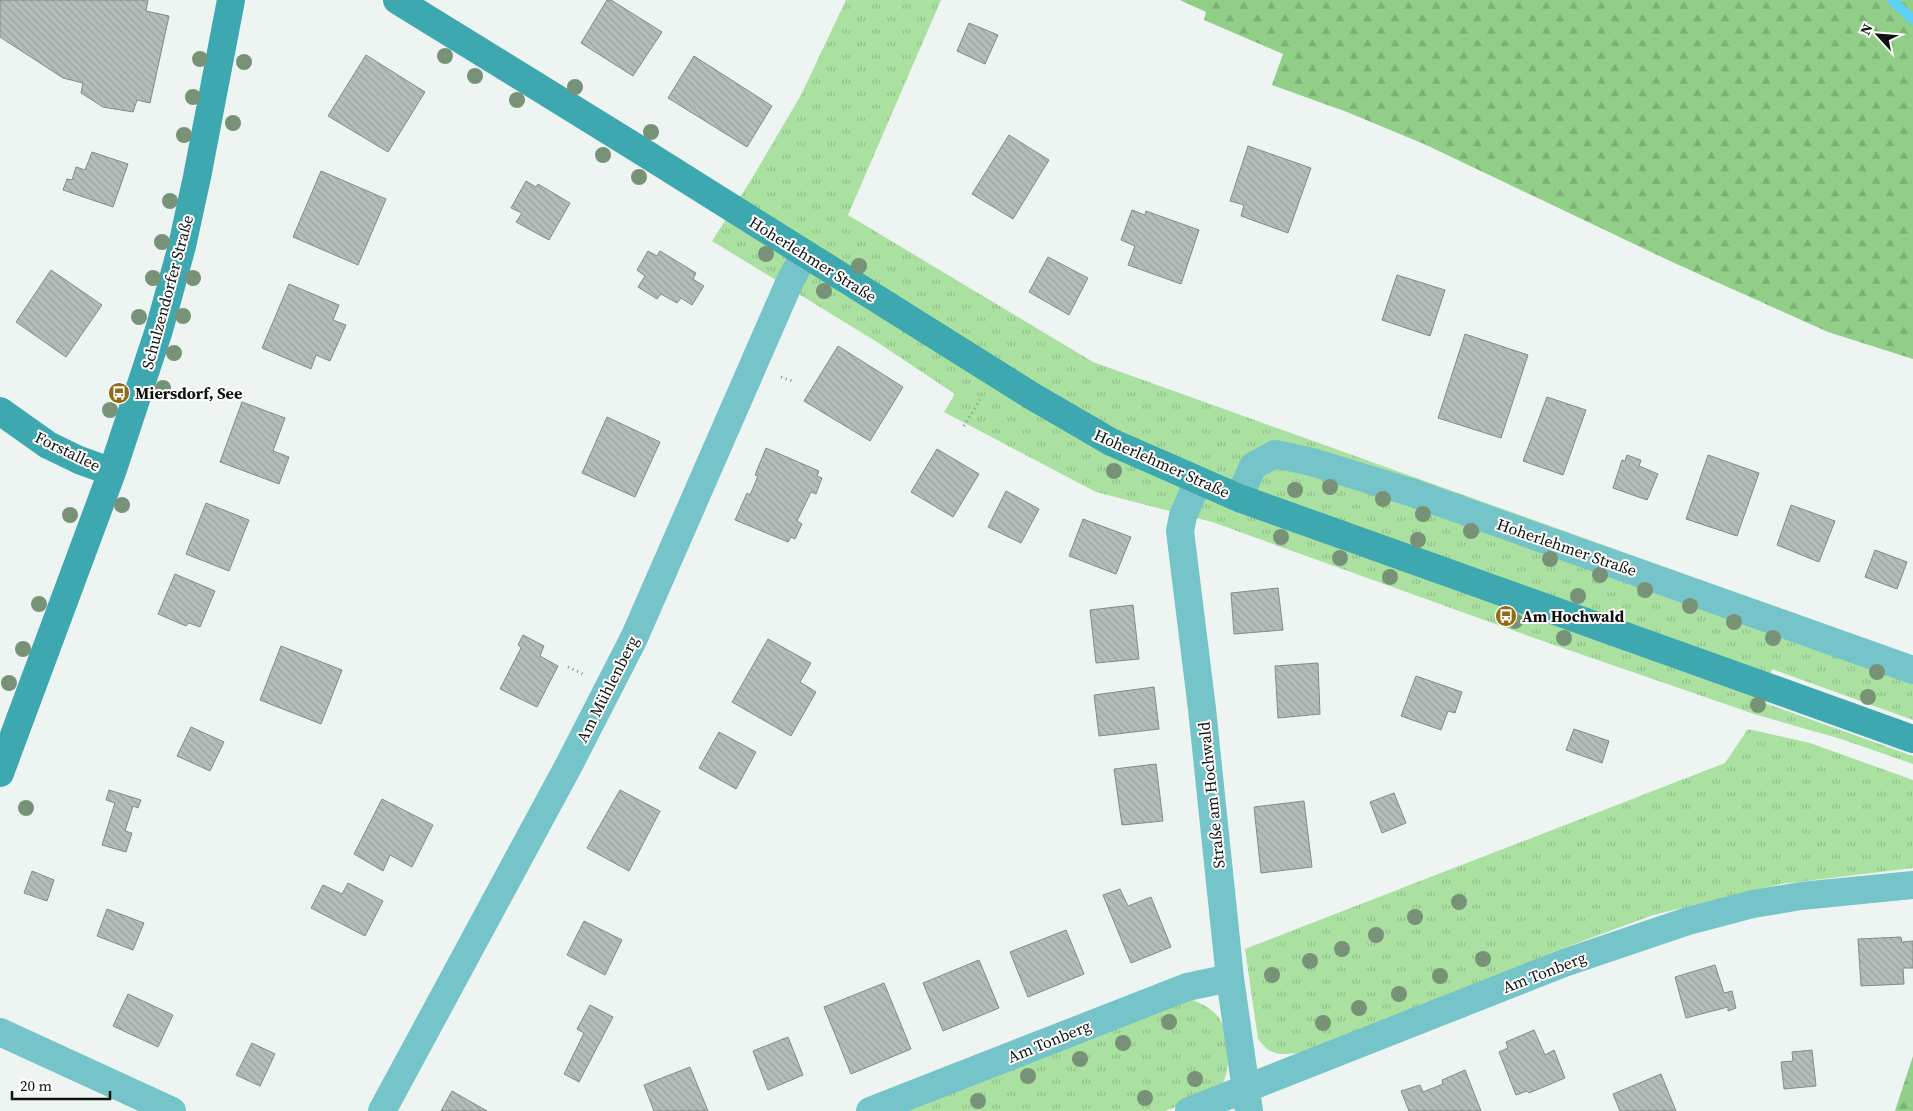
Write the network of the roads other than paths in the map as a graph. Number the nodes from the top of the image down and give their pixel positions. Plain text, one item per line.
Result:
1 (231, 0) edge
2 (396, 0) edge
3 (805, 254) junction
4 (0, 411) edge
5 (112, 472) junction
6 (1198, 481) junction
7 (1239, 498) junction
8 (1913, 670) edge
9 (1913, 739) edge
10 (0, 772) edge
11 (1913, 885) edge
12 (1230, 978) junction
13 (0, 1032) edge
14 (1247, 1100) edge
15 (172, 1111) edge
16 (382, 1111) edge
17 (870, 1111) edge
18 (1189, 1111) edge

1 - 5 street, Schulzendorfer Straße
2 - 3 street, Hoherlehmer Straße
3 - 6 street, Hoherlehmer Straße
3 - 16 street, Am Mühlenberg
4 - 5 street, Forstallee
5 - 10 street, Schulzendorfer Straße
6 - 7 street, Hoherlehmer Straße
6 - 12 street, Straße am Hochwald
7 - 8 street, Hoherlehmer Straße
7 - 9 street, Hoherlehmer Straße
11 - 14 street, Am Tonberg
12 - 14 street, Straße am Hochwald
12 - 17 street, Am Tonberg
13 - 15 street
14 - 18 street, Am Tonberg

